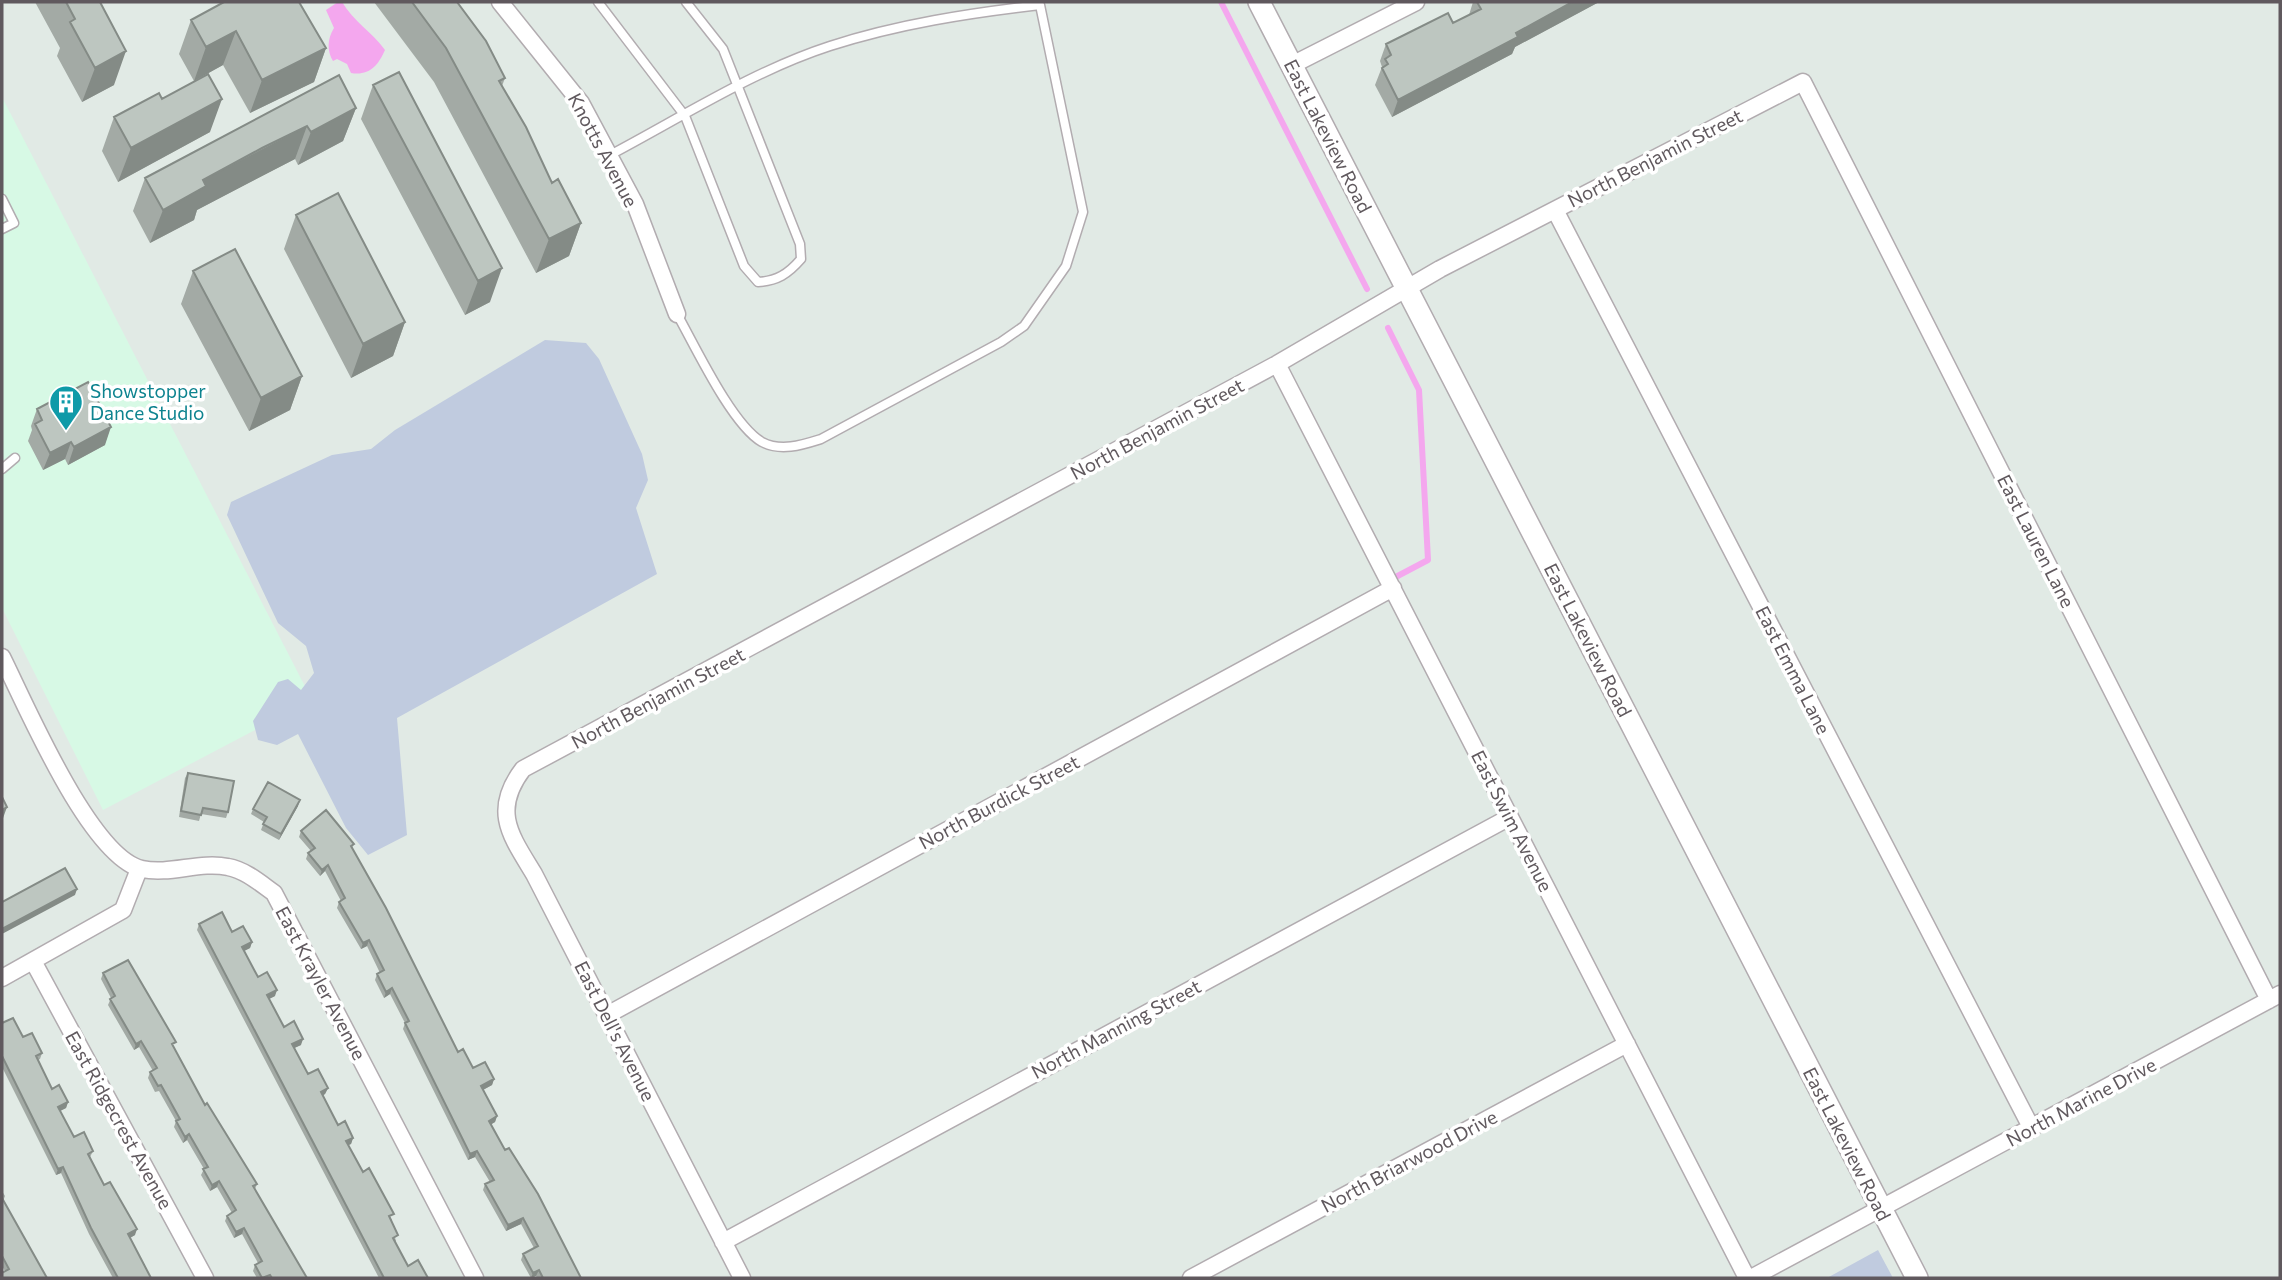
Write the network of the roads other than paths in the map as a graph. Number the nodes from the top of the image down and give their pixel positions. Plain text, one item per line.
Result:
1 (500, 2) edge
2 (598, 2) edge
3 (686, 2) edge
4 (1259, 2) edge
5 (1416, 2) edge
6 (1292, 65) junction
7 (1803, 82) joint
8 (738, 85) junction
9 (685, 116) junction
10 (610, 155) junction
11 (2, 199) edge
12 (1555, 210) junction
13 (2, 229) edge
14 (1406, 287) junction
15 (677, 314) joint
16 (1277, 364) junction
17 (15, 458) dead end
18 (2, 469) edge
19 (1392, 588) junction
20 (2, 657) edge
21 (514, 780) joint
22 (1510, 817) junction
23 (139, 869) junction
24 (33, 961) junction
25 (2, 978) edge
26 (2275, 998) edge
27 (607, 1015) junction
28 (1627, 1044) junction
29 (2032, 1129) junction
30 (1881, 1211) junction
31 (723, 1242) junction
32 (205, 1278) edge
33 (475, 1278) edge
34 (742, 1278) edge
35 (1191, 1278) edge
36 (1749, 1278) edge
37 (1917, 1278) edge

1 - 10 street, Knotts Avenue
2 - 9 lane
3 - 8 lane
4 - 6 street, East Lakeview Road
5 - 6 street
6 - 14 street, East Lakeview Road
7 - 12 street, North Benjamin Street
7 - 26 street, East Lauren Lane
8 - 9 lane
8 - 9 lane
8 - 15 lane
9 - 10 lane
10 - 15 street, Knotts Avenue
11 - 13 lane
12 - 14 street, North Benjamin Street
12 - 29 street, East Emma Lane
14 - 16 street, North Benjamin Street
14 - 30 street, East Lakeview Road
16 - 19 street, East Swim Avenue
16 - 21 street, North Benjamin Street
17 - 18 lane
19 - 22 street, East Swim Avenue
19 - 27 street, North Burdick Street
20 - 23 street
21 - 27 street, East Dell's Avenue
22 - 28 street, East Swim Avenue
22 - 31 street, North Manning Street
23 - 24 street
23 - 33 street, East Krayler Avenue
24 - 25 street
24 - 32 street, East Ridgecrest Avenue
26 - 29 street, North Marine Drive
27 - 31 street, East Dell's Avenue
28 - 35 street, North Briarwood Drive
28 - 36 street, East Swim Avenue
29 - 30 street, North Marine Drive
30 - 36 street, North Marine Drive
30 - 37 street, East Lakeview Road
31 - 34 street, East Dell's Avenue

